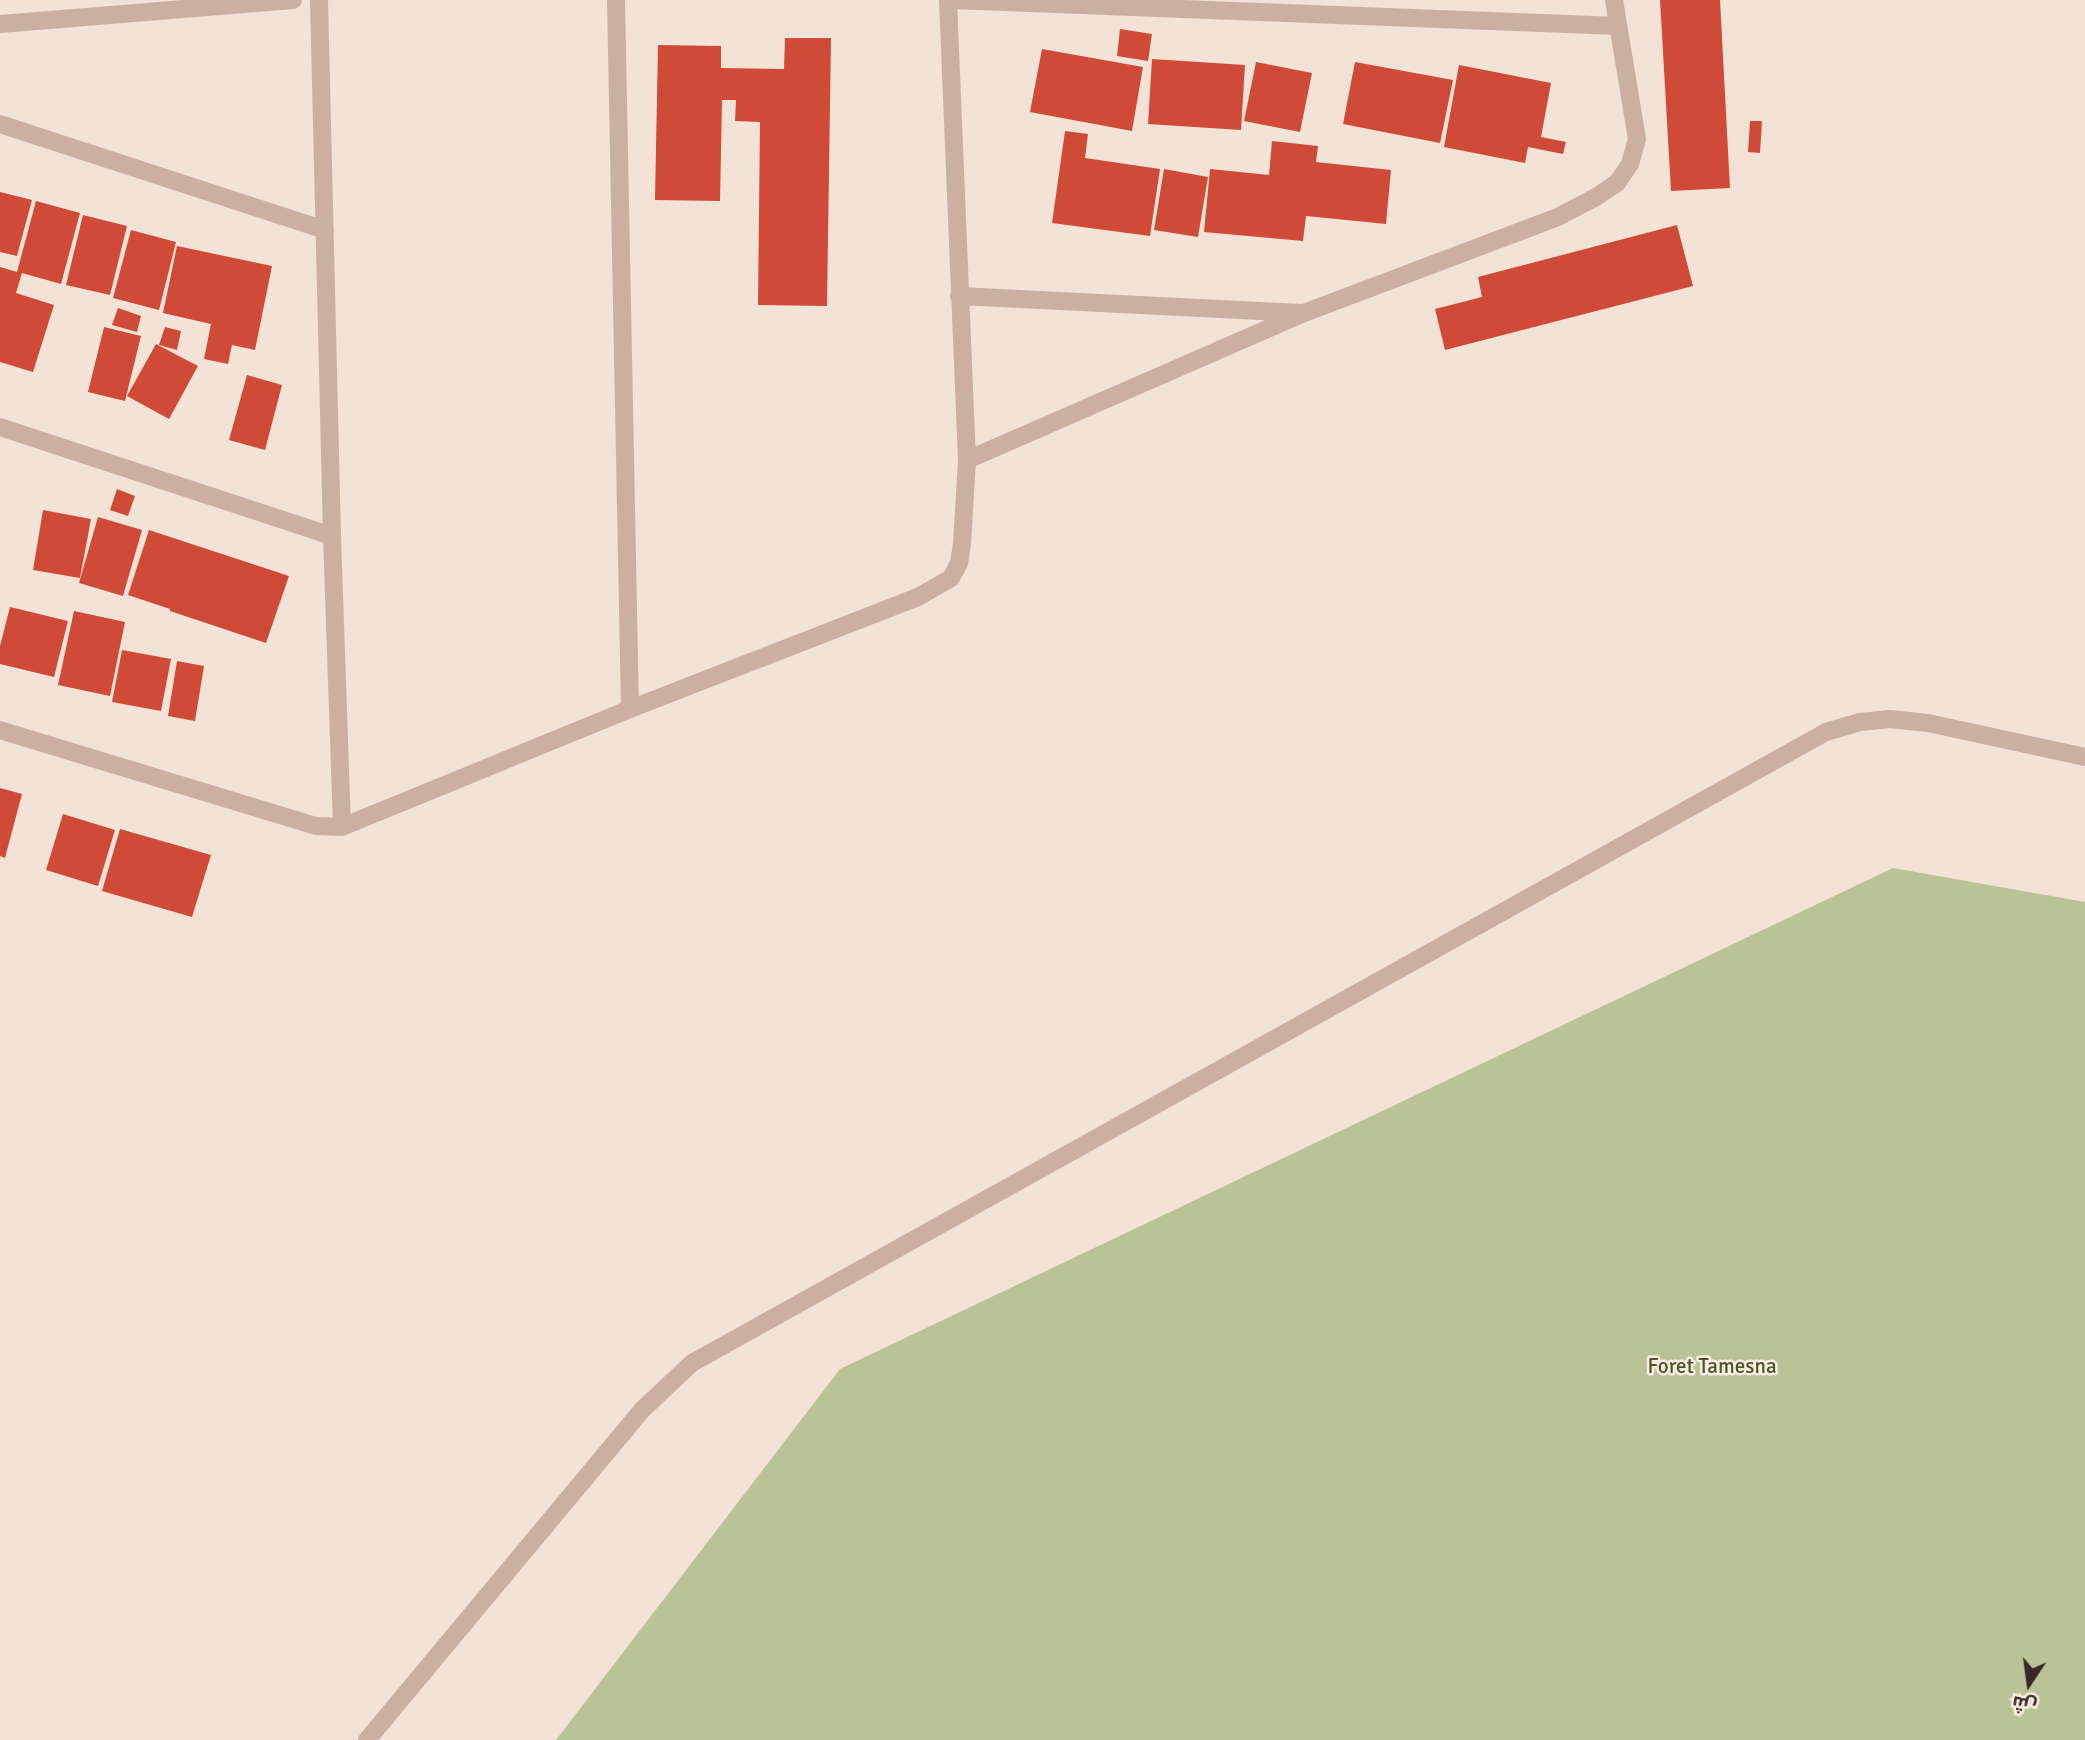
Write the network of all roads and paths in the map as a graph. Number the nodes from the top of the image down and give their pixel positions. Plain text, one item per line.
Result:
1 (293, 0) edge
2 (320, 0) edge
3 (616, 0) edge
4 (951, 0) edge
5 (1614, 0) edge
6 (0, 24) edge
7 (1618, 26) junction
8 (0, 124) edge
9 (325, 230) junction
10 (959, 296) junction
11 (1304, 313) junction
12 (0, 427) edge
13 (967, 460) junction
14 (332, 536) junction
15 (630, 709) junction
16 (0, 730) edge
17 (2085, 757) edge
18 (342, 827) junction
19 (367, 1740) edge

1 - 6 street
2 - 9 street
3 - 15 street
4 - 7 street
4 - 10 street
5 - 7 street
7 - 11 street
8 - 9 street
9 - 14 street
10 - 11 street
10 - 13 street
11 - 13 street
12 - 14 street
13 - 15 street
14 - 18 street
15 - 18 street
16 - 18 street
17 - 19 street

